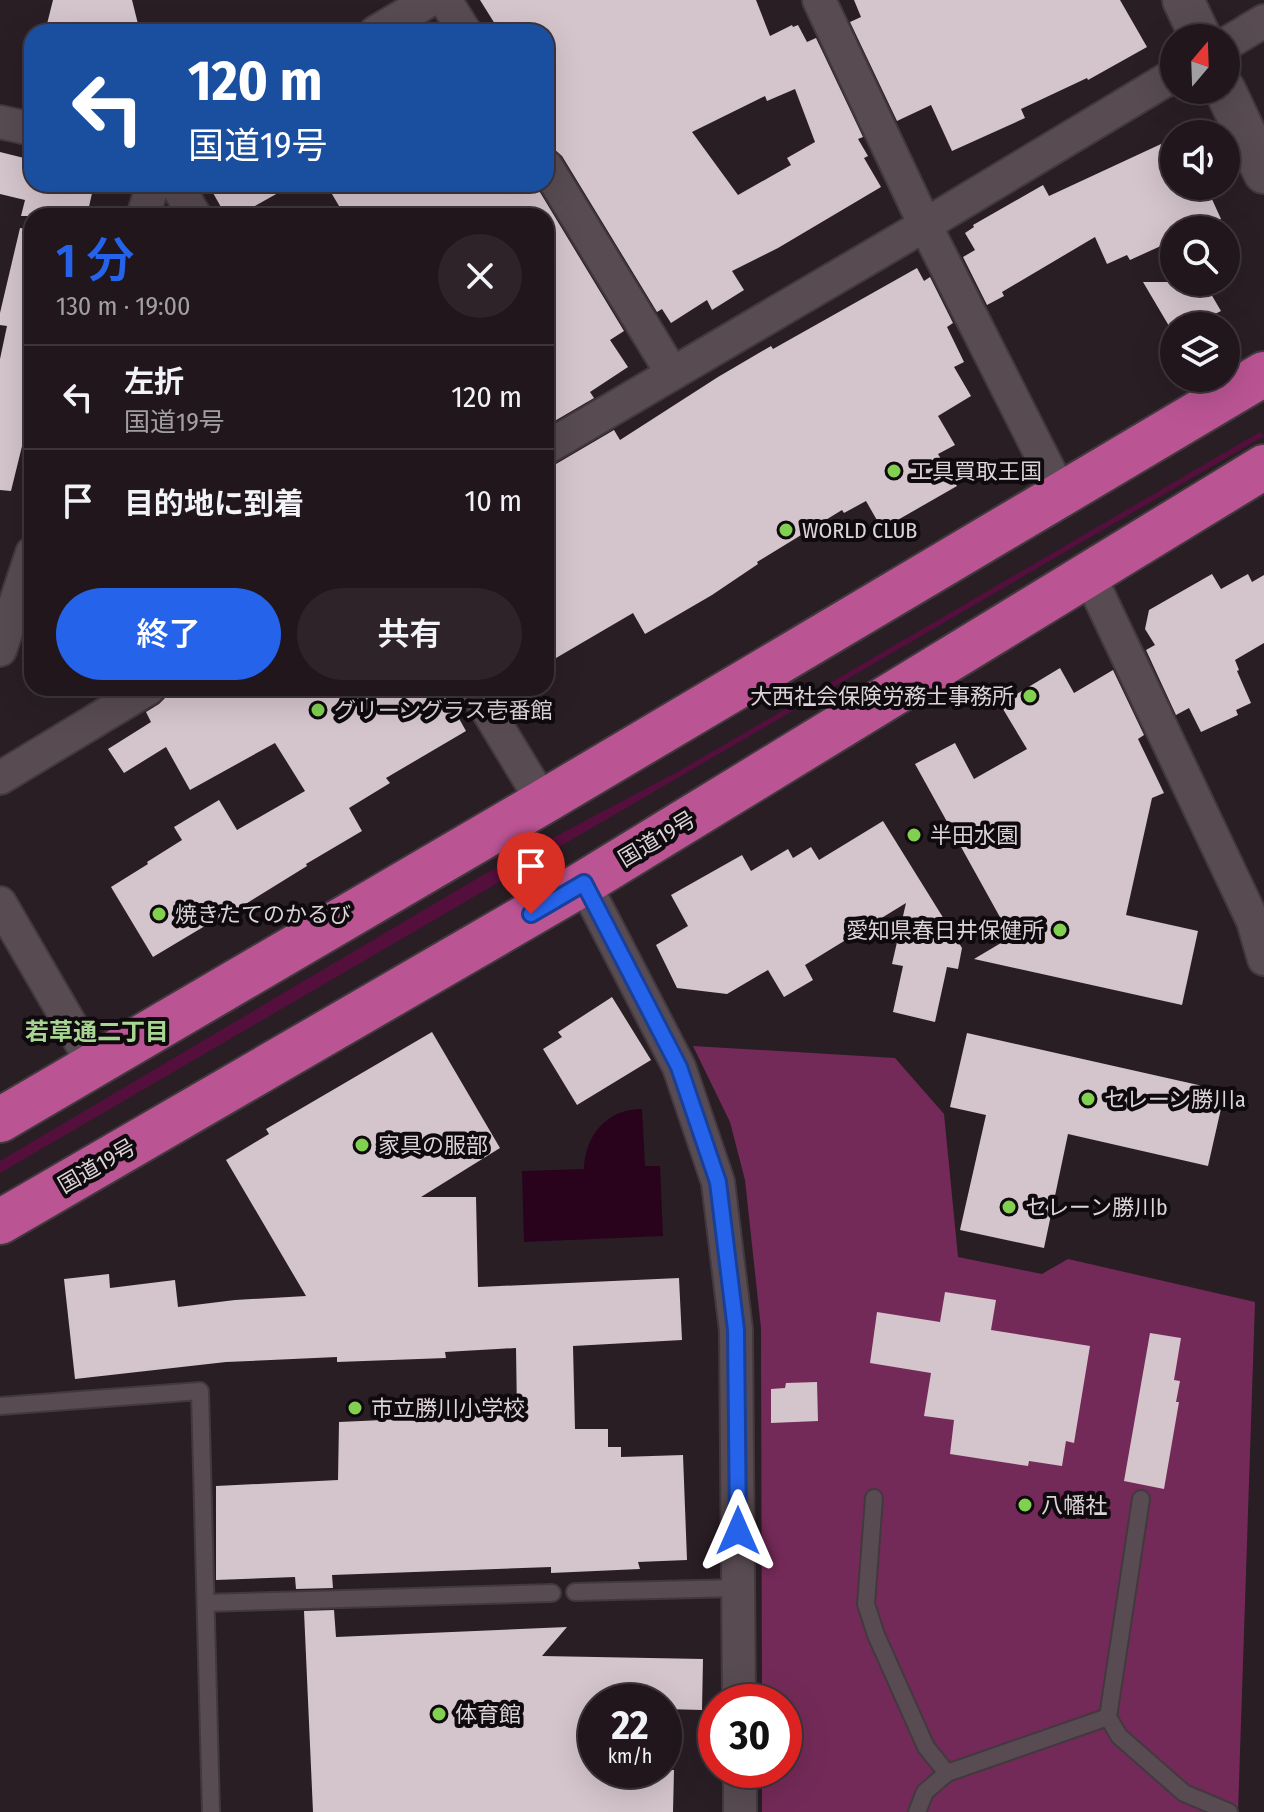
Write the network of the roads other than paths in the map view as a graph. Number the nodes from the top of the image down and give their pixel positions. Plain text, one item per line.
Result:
1 (430, 0) edge
2 (445, 0) edge
3 (819, 0) edge
4 (1183, 0) edge
5 (1264, 21) edge
6 (390, 24) edge
7 (460, 24) edge
8 (1194, 24) edge
9 (1240, 36) edge
10 (1160, 83) edge
11 (1232, 104) edge
12 (0, 122) edge
13 (24, 127) edge
14 (1264, 173) edge
15 (554, 179) edge
16 (925, 225) junction
17 (672, 373) junction
18 (1264, 374) edge
19 (554, 443) edge
20 (1264, 467) edge
21 (1061, 494) junction
22 (1089, 575) junction
23 (24, 577) edge
24 (0, 650) edge
25 (136, 696) edge
26 (479, 696) edge
27 (0, 778) edge
28 (543, 802) junction
29 (584, 883) junction
30 (0, 903) edge
31 (1264, 959) edge
32 (94, 1065) junction
33 (0, 1120) edge
34 (0, 1222) edge
35 (0, 1406) edge
36 (874, 1498) dead end
37 (1141, 1499) dead end
38 (738, 1588) junction
39 (575, 1592) dead end
40 (552, 1593) dead end
41 (206, 1603) junction
42 (739, 1684) edge
43 (1108, 1717) junction
44 (947, 1773) junction
45 (740, 1788) edge
46 (211, 1812) edge
47 (740, 1812) edge
48 (917, 1812) edge
49 (1229, 1812) edge

1 - 6 street
2 - 7 street
3 - 16 street
4 - 8 street
5 - 9 street
10 - 16 street
11 - 14 street
12 - 13 street
15 - 17 street
16 - 17 street
16 - 21 street
17 - 19 street
18 - 21 highway
20 - 22 highway, 国道19号
21 - 28 highway
22 - 29 highway, 国道19号
22 - 31 street
23 - 24 street
25 - 27 street
26 - 28 street
28 - 32 highway
29 - 34 highway, 国道19号
29 - 38 street
30 - 32 street
32 - 33 highway
35 - 41 lane
36 - 44 lane
37 - 43 lane
38 - 39 lane
38 - 42 street
40 - 41 lane
41 - 46 lane
43 - 44 lane
43 - 49 lane
44 - 48 lane
45 - 47 street

